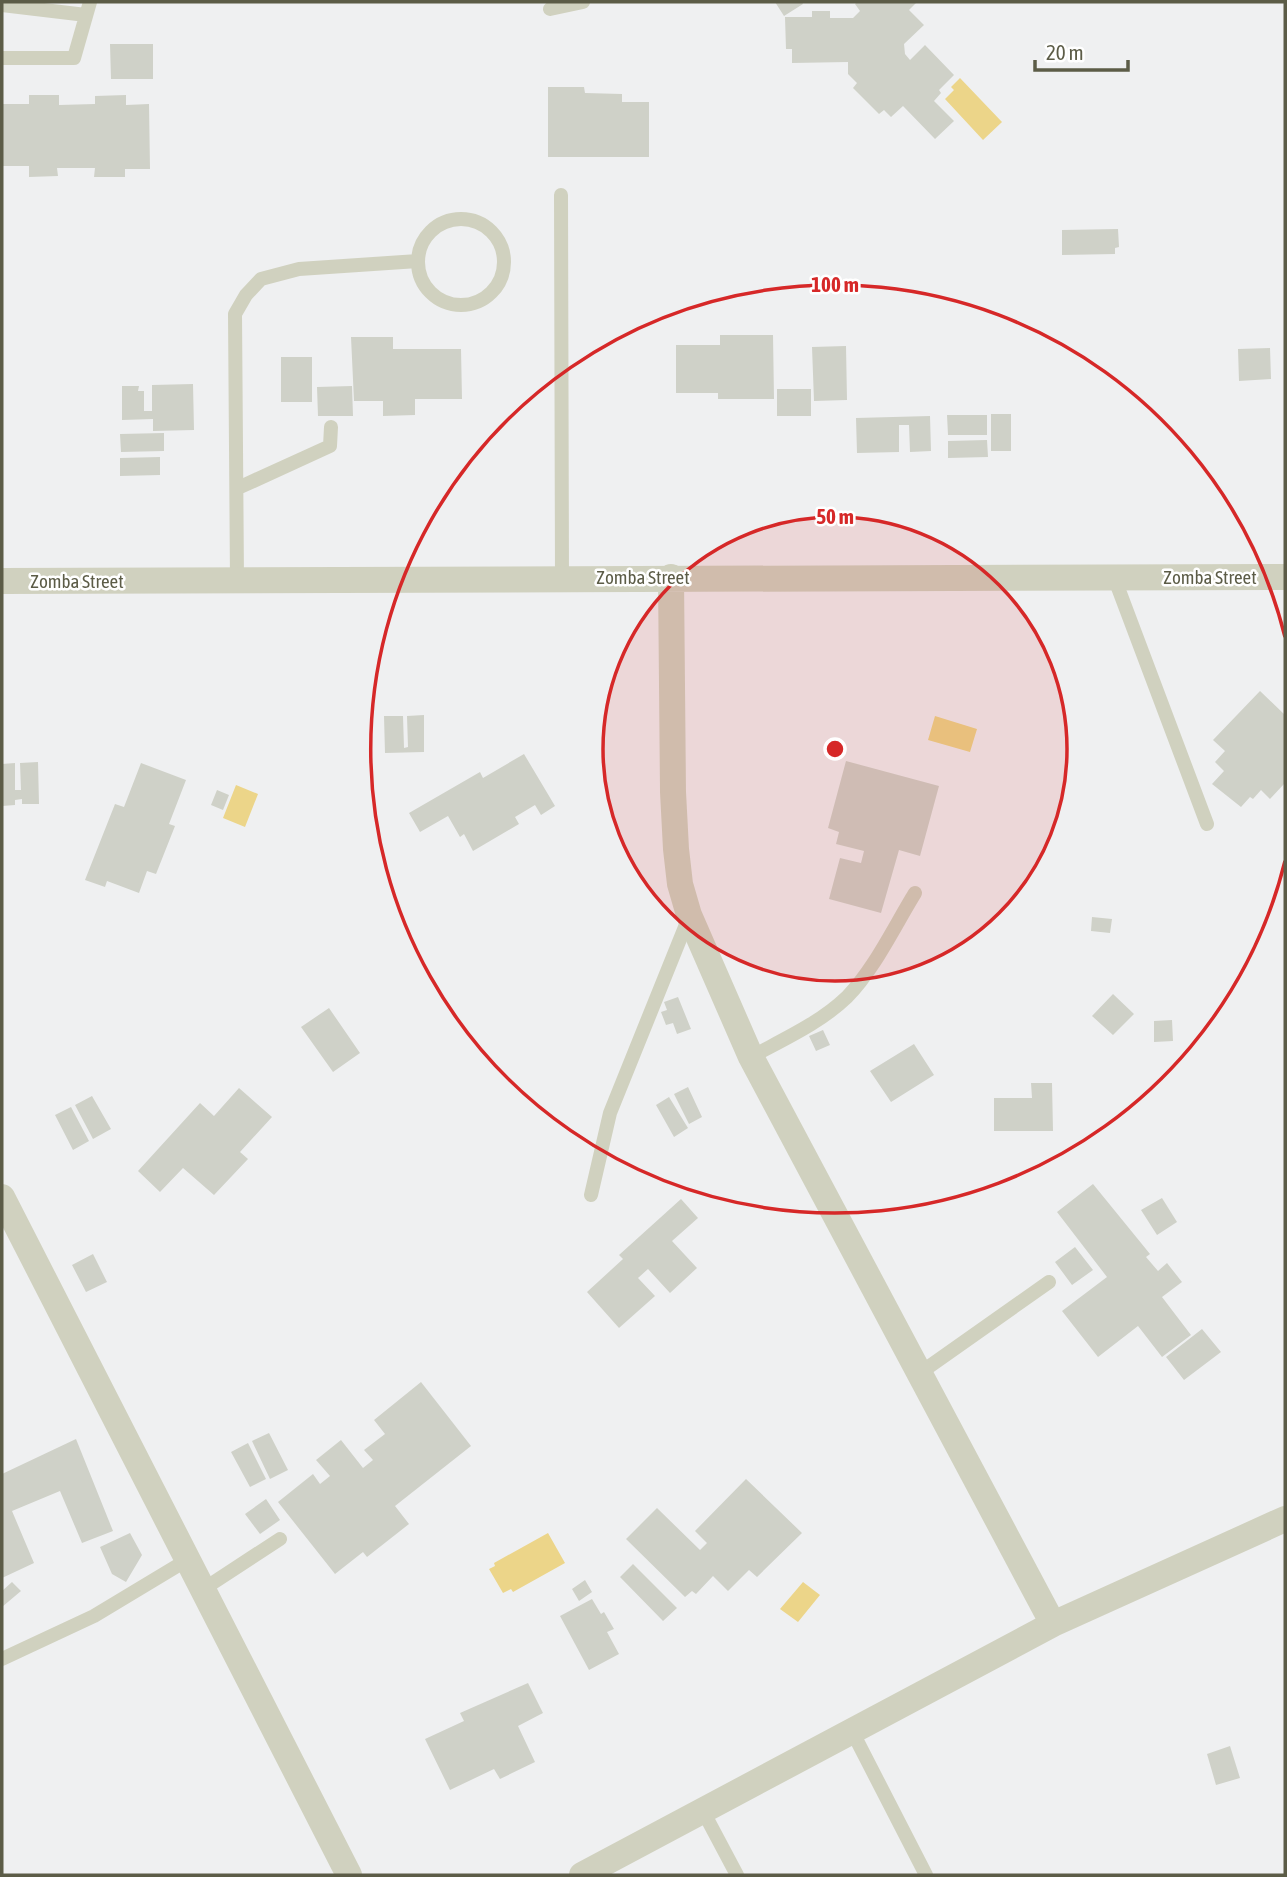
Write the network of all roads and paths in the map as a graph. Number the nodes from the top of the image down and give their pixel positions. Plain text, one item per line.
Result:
1 (583, 2) edge
2 (2, 5) edge
3 (89, 6) edge
4 (550, 9) dead end
5 (2, 58) edge
6 (561, 195) dead end
7 (418, 261) junction
8 (331, 427) dead end
9 (238, 488) junction
10 (1285, 576) edge
11 (671, 577) junction
12 (1114, 577) junction
13 (562, 578) junction
14 (237, 580) junction
15 (2, 581) edge
16 (1207, 824) dead end
17 (915, 893) dead end
18 (689, 915) junction
19 (751, 1057) junction
20 (591, 1195) dead end
21 (2, 1197) edge
22 (1049, 1282) dead end
23 (920, 1373) junction
24 (1285, 1519) edge
25 (280, 1539) dead end
26 (187, 1560) junction
27 (202, 1590) junction
28 (1053, 1624) junction
29 (2, 1659) edge
30 (852, 1731) junction
31 (703, 1811) junction
32 (349, 1875) edge
33 (582, 1875) edge
34 (737, 1875) edge
35 (926, 1875) edge

1 - 4 lane
2 - 3 lane
3 - 5 lane
6 - 13 lane
7 - 7 lane
7 - 9 lane
8 - 9 lane
9 - 14 lane
10 - 12 street, Zomba Street
11 - 12 street, Zomba Street
11 - 13 street, Zomba Street
11 - 18 street
12 - 16 lane
13 - 14 street, Zomba Street
14 - 15 street, Zomba Street
17 - 19 lane
18 - 19 street
18 - 20 lane
19 - 23 street
21 - 26 street
22 - 23 lane
23 - 28 street
24 - 28 street
25 - 27 lane
26 - 27 street
26 - 29 lane
27 - 32 street
28 - 30 street
30 - 31 street
30 - 35 lane
31 - 33 street
31 - 34 lane

